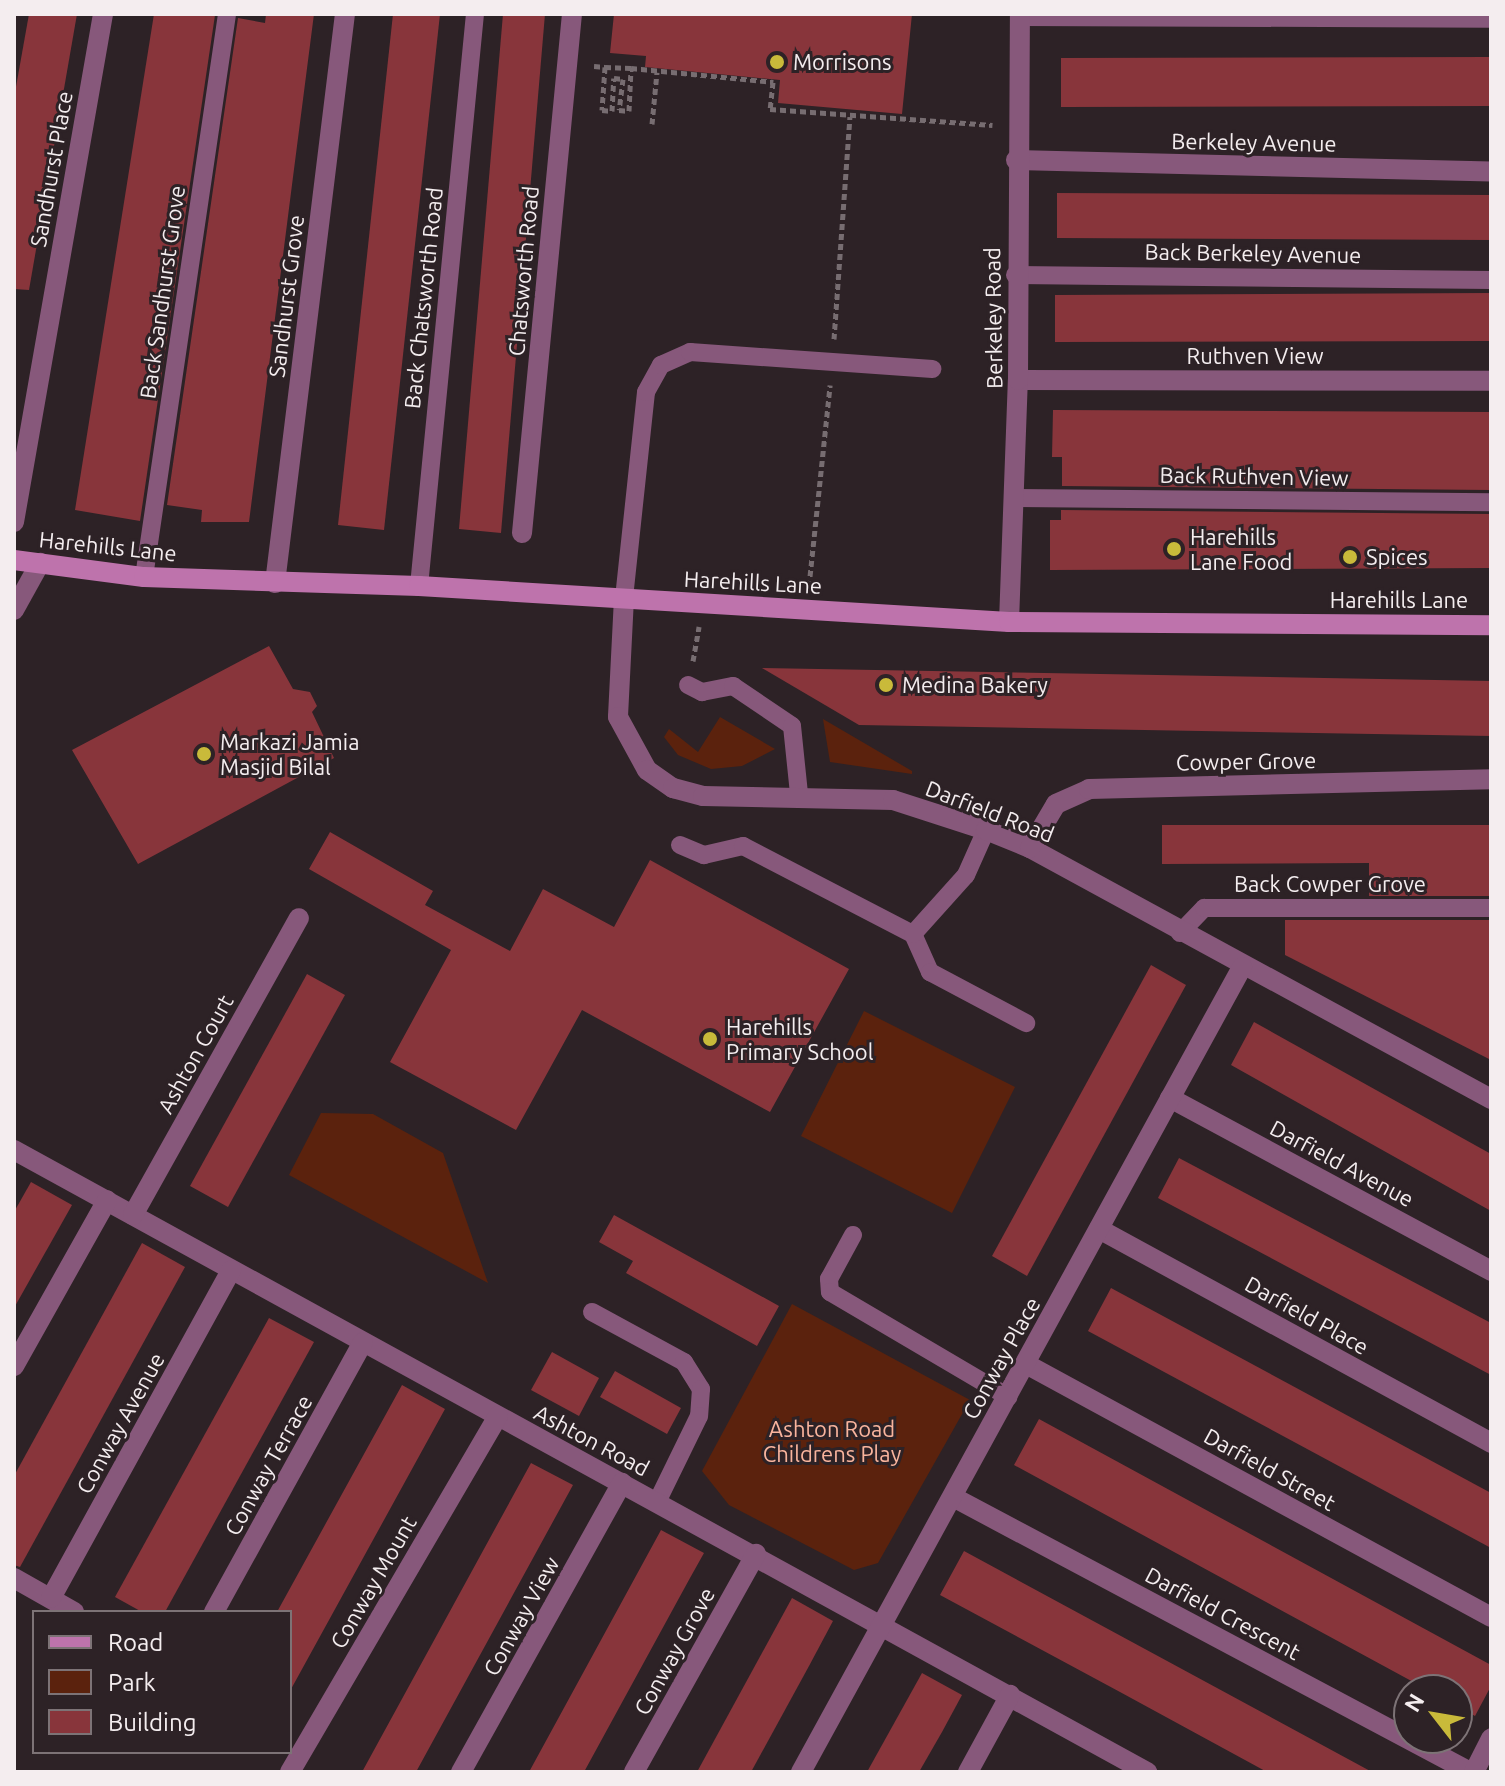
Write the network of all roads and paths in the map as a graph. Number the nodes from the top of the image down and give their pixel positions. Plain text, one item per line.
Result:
1 (103, 14) edge
2 (227, 14) edge
3 (345, 14) edge
4 (475, 14) edge
5 (572, 14) edge
6 (1020, 15) edge
7 (1491, 18) edge
8 (567, 64) junction
9 (605, 67) junction
10 (631, 68) junction
11 (657, 72) junction
12 (652, 124) dead end
13 (1017, 126) junction
14 (1016, 160) junction
15 (1491, 172) edge
16 (1015, 275) junction
17 (1491, 280) edge
18 (932, 369) dead end
19 (1018, 380) junction
20 (1491, 381) edge
21 (1016, 498) junction
22 (1491, 502) edge
23 (14, 522) edge
24 (522, 533) dead end
25 (14, 560) edge
26 (40, 563) junction
27 (144, 577) junction
28 (275, 583) junction
29 (419, 586) junction
30 (624, 598) junction
31 (704, 603) junction
32 (14, 610) edge
33 (1009, 622) junction
34 (1491, 625) edge
35 (688, 685) joint
36 (1491, 779) edge
37 (799, 794) junction
38 (986, 830) junction
39 (680, 845) dead end
40 (1030, 848) junction
41 (1491, 908) edge
42 (299, 918) dead end
43 (1180, 933) junction
44 (913, 934) junction
45 (1242, 967) junction
46 (1026, 1023) dead end
47 (1170, 1098) junction
48 (1491, 1099) edge
49 (14, 1150) edge
50 (107, 1200) junction
51 (133, 1215) junction
52 (1099, 1229) junction
53 (853, 1235) dead end
54 (231, 1270) junction
55 (1491, 1271) edge
56 (592, 1312) dead end
57 (363, 1342) junction
58 (1026, 1364) junction
59 (14, 1366) edge
60 (1008, 1397) junction
61 (498, 1416) junction
62 (1491, 1443) edge
63 (622, 1483) junction
64 (953, 1497) junction
65 (657, 1502) junction
66 (756, 1554) junction
67 (14, 1578) edge
68 (51, 1598) junction
69 (71, 1610) edge
70 (215, 1610) edge
71 (1491, 1617) edge
72 (883, 1624) junction
73 (1010, 1695) junction
74 (1491, 1738) edge
75 (296, 1748) edge
76 (1143, 1771) edge
77 (290, 1772) edge
78 (461, 1772) edge
79 (634, 1772) edge
80 (801, 1772) edge
81 (968, 1772) edge
82 (1472, 1772) edge

1 - 23 street, Sandhurst Place
2 - 27 lane, Back Sandhurst Grove
3 - 28 street, Sandhurst Grove
4 - 29 lane, Back Chatsworth Road
5 - 8 street, Chatsworth Road
6 - 7 street
6 - 13 street, Berkeley Road
8 - 9 path
8 - 24 street, Chatsworth Road
9 - 10 path
9 - 10 path
10 - 11 path
11 - 12 path
11 - 13 path
13 - 14 street, Berkeley Road
14 - 15 street, Berkeley Avenue
14 - 16 street, Berkeley Road
16 - 17 lane, Back Berkeley Avenue
16 - 19 street, Berkeley Road
18 - 30 lane
19 - 20 street, Ruthven View
19 - 21 street, Berkeley Road
21 - 22 lane, Back Ruthven View
21 - 33 street, Berkeley Road
25 - 26 main road, Harehills Lane
26 - 27 main road, Harehills Lane
26 - 32 street
27 - 28 main road, Harehills Lane
28 - 29 main road, Harehills Lane
29 - 30 main road, Harehills Lane
30 - 31 main road, Harehills Lane
30 - 37 street, Darfield Road
31 - 33 main road, Harehills Lane
31 - 35 path
33 - 34 main road, Harehills Lane
35 - 37 lane
36 - 40 street, Cowper Grove
37 - 38 street, Darfield Road
38 - 40 street, Darfield Road
38 - 44 lane
39 - 44 lane
40 - 43 street, Darfield Road
41 - 43 lane, Back Cowper Grove
42 - 51 street, Ashton Court
43 - 45 street, Darfield Road
44 - 46 lane
45 - 47 street, Conway Place
45 - 48 street, Darfield Road
47 - 52 street, Conway Place
47 - 55 street, Darfield Avenue
49 - 50 street, Ashton Road
50 - 51 street, Ashton Road
50 - 59 street
51 - 54 street, Ashton Road
52 - 58 street, Conway Place
52 - 62 street, Darfield Place
53 - 60 lane
54 - 57 street, Ashton Road
54 - 68 street, Conway Avenue
56 - 65 lane
57 - 61 street, Ashton Road
57 - 70 street, Conway Terrace
58 - 60 street, Conway Place
58 - 71 street, Darfield Street
60 - 64 street, Conway Place
61 - 63 street, Ashton Road
61 - 75 street, Conway Mount
63 - 65 street, Ashton Road
63 - 78 street, Conway View
64 - 72 street, Conway Place
64 - 82 street, Darfield Crescent
65 - 66 street, Ashton Road
66 - 72 street, Ashton Road
66 - 79 street, Conway Grove
67 - 68 street
68 - 69 street
72 - 73 street, Ashton Road
72 - 80 street, Conway Place
73 - 76 street, Ashton Road
73 - 81 street
74 - 82 street
75 - 77 street, Conway Mount

